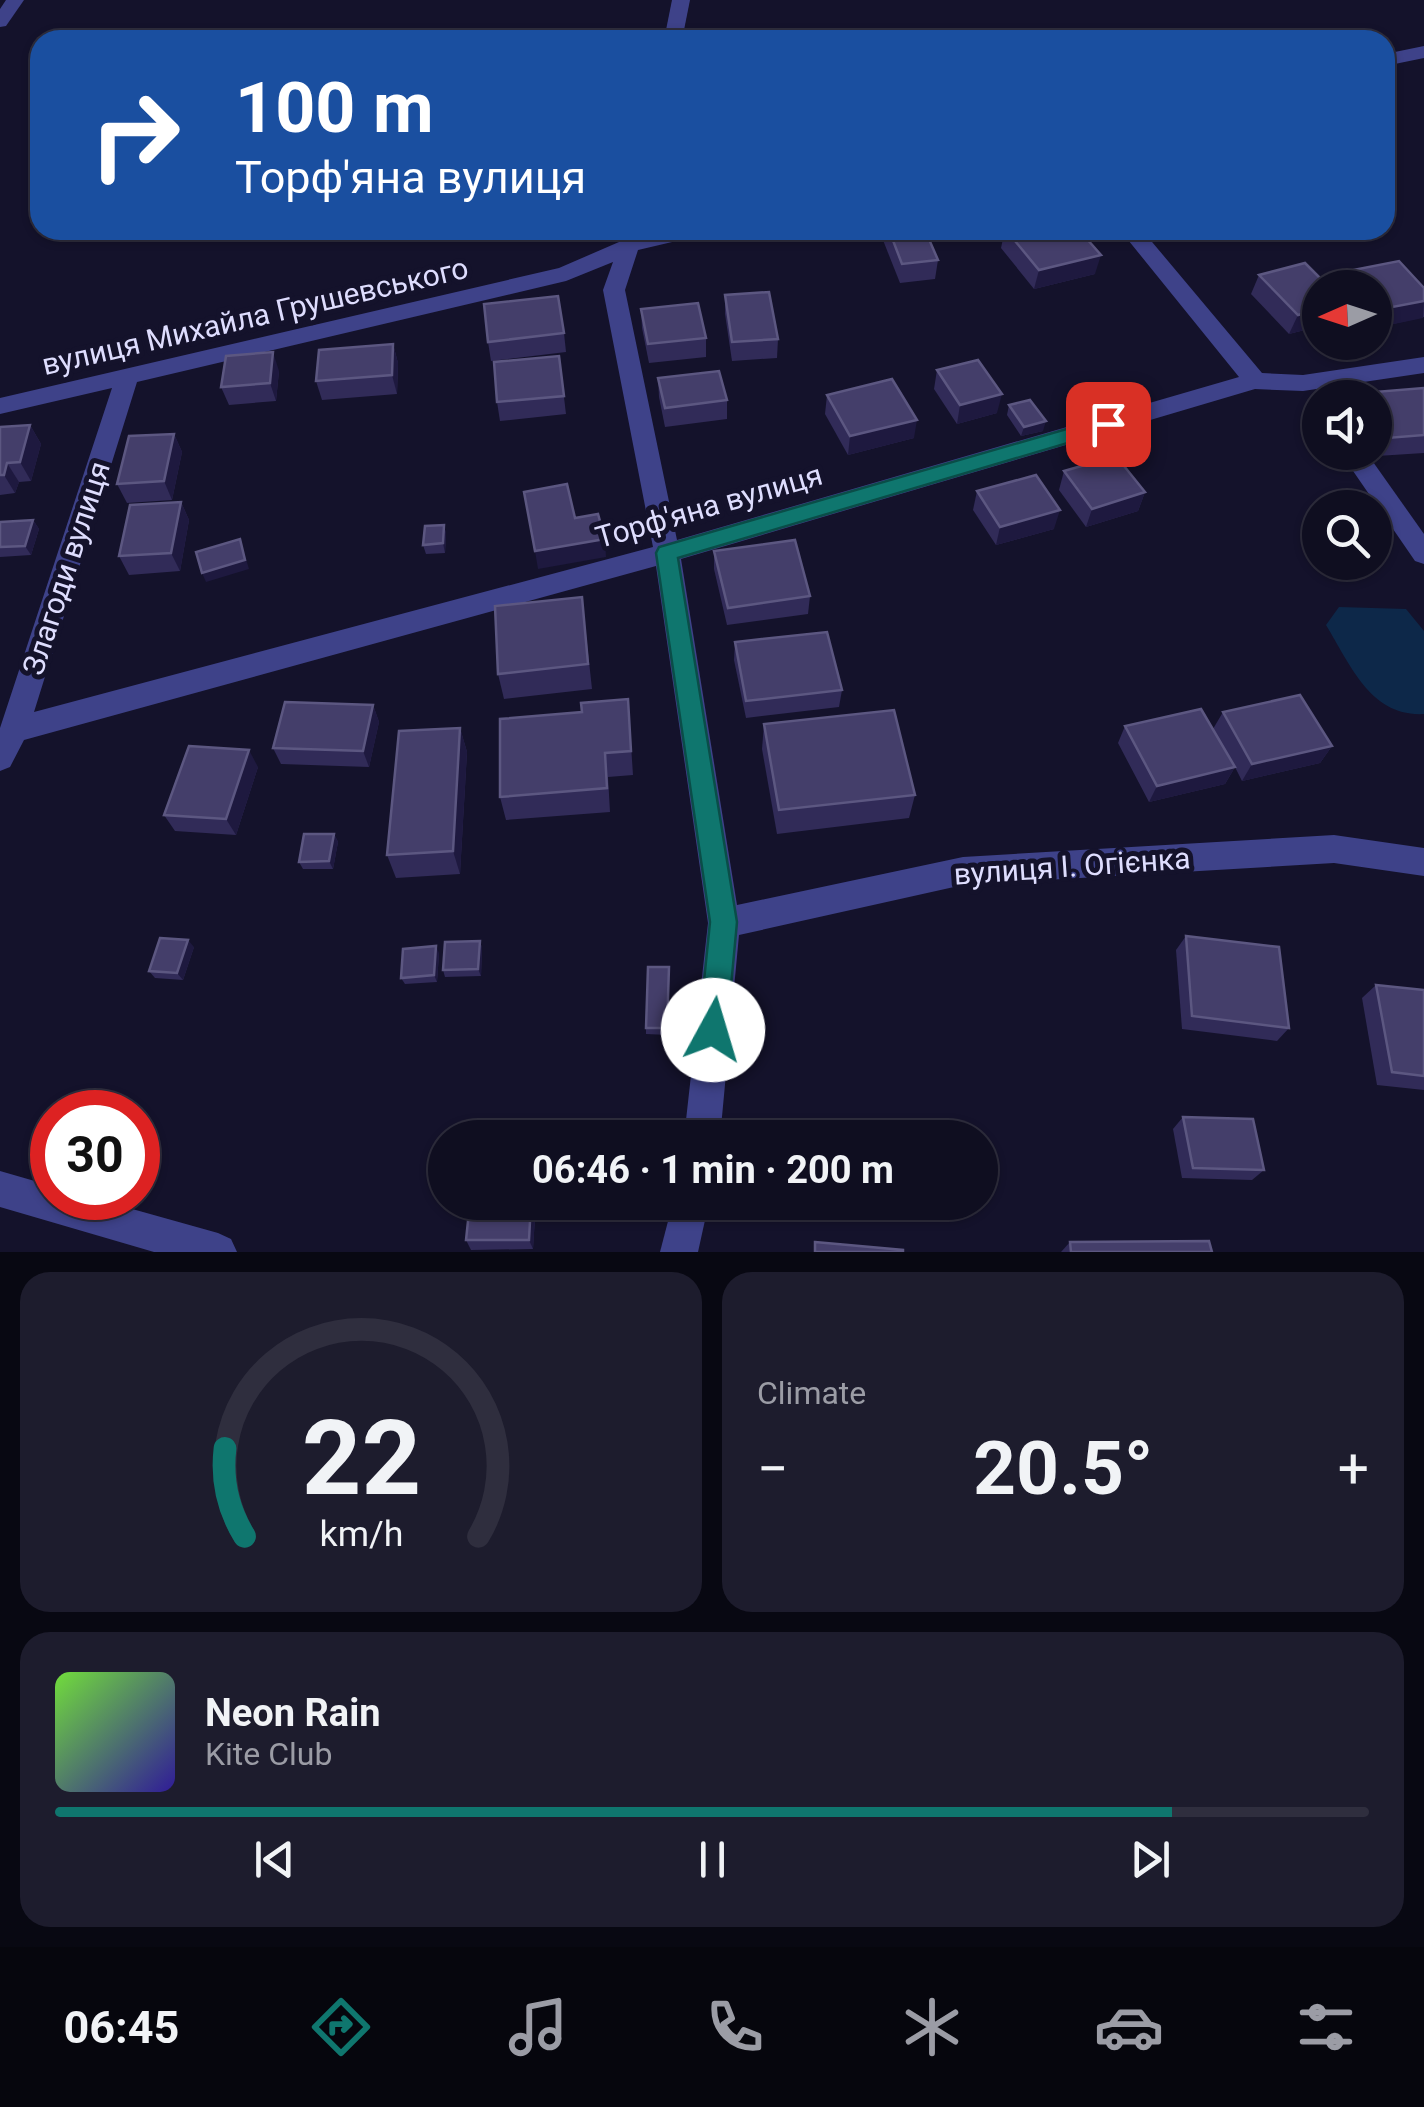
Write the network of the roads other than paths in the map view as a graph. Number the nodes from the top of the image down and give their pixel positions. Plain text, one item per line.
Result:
1 (15, 0) edge
2 (681, 0) edge
3 (0, 22) edge
4 (675, 30) edge
5 (1424, 52) edge
6 (1395, 58) edge
7 (629, 240) edge
8 (632, 240) edge
9 (1138, 240) edge
10 (1424, 364) edge
11 (126, 376) junction
12 (1327, 380) edge
13 (1255, 381) junction
14 (1302, 384) edge
15 (0, 406) edge
16 (1365, 470) edge
17 (666, 553) junction
18 (1424, 554) edge
19 (14, 730) junction
20 (0, 758) edge
21 (1424, 862) edge
22 (724, 922) junction
23 (704, 1120) edge
24 (0, 1189) edge
25 (688, 1220) edge
26 (218, 1252) edge
27 (680, 1252) edge

1 - 3 street
2 - 4 street
5 - 6 street
7 - 11 street, вулиця Михайла Грушевського
8 - 17 street
9 - 13 street
10 - 12 street, Торф'яна вулиця
11 - 15 street, вулиця Михайла Грушевського
11 - 19 street, Злагоди вулиця
13 - 14 street, Торф'яна вулиця
13 - 17 street, Торф'яна вулиця
16 - 18 street
17 - 19 street, Торф'яна вулиця
17 - 22 street
19 - 20 street, Злагоди вулиця
21 - 22 street, вулиця І. Огієнка
22 - 23 street
24 - 26 street
25 - 27 street

